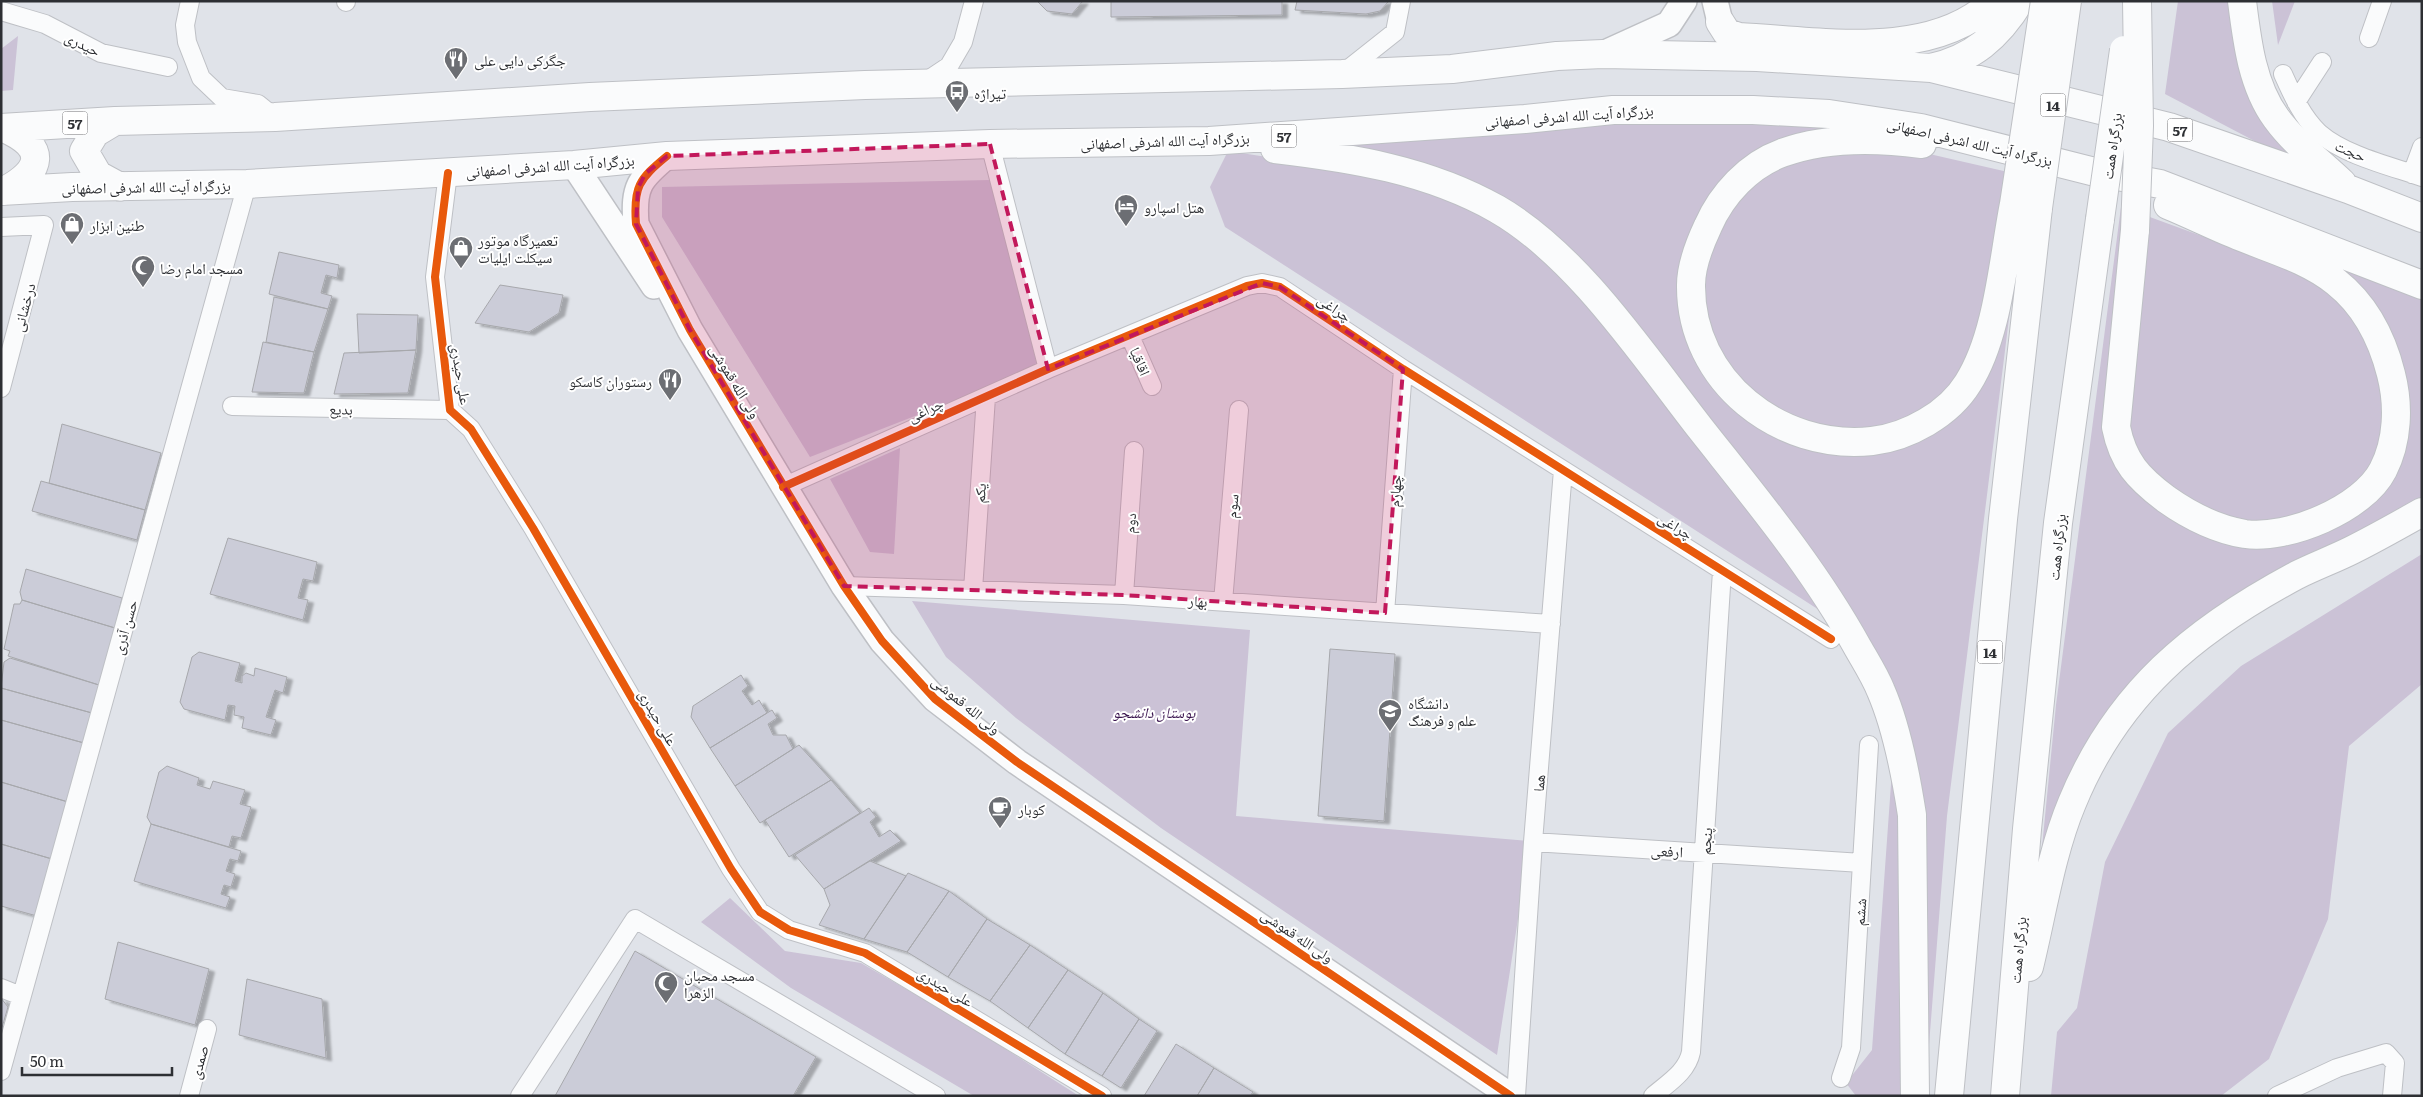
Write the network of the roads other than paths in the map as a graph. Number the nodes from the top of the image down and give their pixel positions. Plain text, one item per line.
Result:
1 (190, 1) edge
2 (974, 1) edge
3 (1401, 1) edge
4 (1684, 1) edge
5 (1994, 1) edge
6 (2020, 1) edge
7 (2046, 1) edge
8 (2067, 1) edge
9 (2132, 1) edge
10 (2137, 1) edge
11 (2242, 1) edge
12 (2382, 1) edge
13 (1, 11) edge
14 (1717, 12) edge
15 (2369, 38) dead end
16 (1604, 54) junction
17 (2322, 62) dead end
18 (168, 67) dead end
19 (1931, 68) junction
20 (1342, 74) junction
21 (2282, 74) dead end
22 (924, 83) junction
23 (2296, 102) junction
24 (275, 117) junction
25 (115, 121) junction
26 (3, 128) edge
27 (1209, 141) junction
28 (990, 144) junction
29 (2422, 147) edge
30 (667, 156) junction
31 (2044, 158) junction
32 (574, 165) junction
33 (2092, 171) junction
34 (448, 173) junction
35 (2417, 176) edge
36 (247, 184) junction
37 (120, 186) junction
38 (2348, 189) junction
39 (3, 191) edge
40 (2026, 206) junction
41 (2422, 218) edge
42 (1, 227) edge
43 (2422, 284) edge
44 (690, 330) junction
45 (1130, 336) junction
46 (1048, 369) junction
47 (1403, 369) junction
48 (1152, 386) dead end
49 (1, 388) edge
50 (986, 397) junction
51 (232, 406) dead end
52 (450, 410) junction
53 (1239, 410) dead end
54 (1134, 451) dead end
55 (1563, 470) junction
56 (783, 487) junction
57 (2422, 512) edge
58 (1722, 571) junction
59 (844, 586) junction
60 (972, 590) junction
61 (1124, 595) junction
62 (1223, 602) junction
63 (1385, 613) junction
64 (1551, 624) junction
65 (1831, 639) dead end
66 (1869, 745) dead end
67 (1533, 842) junction
68 (1704, 852) junction
69 (1862, 863) junction
70 (1, 988) edge
71 (21, 996) junction
72 (207, 1029) dead end
73 (2009, 1046) junction
74 (1, 1071) edge
75 (1841, 1078) dead end
76 (189, 1096) edge
77 (520, 1096) edge
78 (936, 1096) edge
79 (1102, 1096) edge
80 (1511, 1096) edge
81 (1516, 1096) edge
82 (1653, 1096) edge
83 (1915, 1096) edge
84 (1949, 1096) edge
85 (2005, 1096) edge
86 (2277, 1096) edge
87 (2392, 1096) edge

1 - 24 street
2 - 22 street
3 - 20 street
4 - 16 street
5 - 14 highway
6 - 19 highway
7 - 40 highway, bridge
8 - 40 highway, 14, bridge
9 - 73 highway, بزرگراه همت, bridge
10 - 33 highway, bridge
11 - 38 highway
12 - 15 street
13 - 18 street, حیدری
16 - 19 highway, 57
16 - 20 highway, 57
17 - 23 street
19 - 38 highway, 57
20 - 22 highway, 57
21 - 23 street, حجت
22 - 24 highway, 57
23 - 35 street, حجت
24 - 25 highway, 57
25 - 26 highway, 57
25 - 37 highway
26 - 39 highway
27 - 28 highway, بزرگراه آیت الله اشرفی اصفهانی / 57
27 - 31 highway, بزرگراه آیت الله اشرفی اصفهانی / 57
27 - 83 highway
28 - 30 highway, بزرگراه آیت الله اشرفی اصفهانی / 57
28 - 46 street
29 - 35 street
30 - 32 highway, بزرگراه آیت الله اشرفی اصفهانی / 57
30 - 44 street, ولی الله قموشی
31 - 33 highway, بزرگراه آیت الله اشرفی اصفهانی / 57
31 - 40 highway
32 - 34 highway, بزرگراه آیت الله اشرفی اصفهانی / 57
32 - 44 street, ولی الله قموشی
33 - 43 highway, بزرگراه آیت الله اشرفی اصفهانی / 57
34 - 36 highway, بزرگراه آیت الله اشرفی اصفهانی / 57
34 - 52 street, علی حیدری
36 - 37 highway, بزرگراه آیت الله اشرفی اصفهانی / 57
36 - 71 street, حسن آذری
37 - 39 highway, بزرگراه آیت الله اشرفی اصفهانی / 57
38 - 41 highway, 57
40 - 84 highway, 14
42 - 49 street, درخشانی
44 - 56 street, ولی الله قموشی
45 - 46 street, چراغی
45 - 47 street, چراغی
45 - 48 street, اقاقیا
46 - 50 street, چراغی
47 - 55 street, چراغی
47 - 63 street, چهارم
50 - 56 street, چراغی
50 - 60 street, یکم
51 - 52 street, بدیع
52 - 79 street, علی حیدری
53 - 62 street, سوم
54 - 61 street, دوم
55 - 58 street, چراغی
55 - 64 street, هما
56 - 59 street, ولی الله قموشی
57 - 73 highway
58 - 65 street, چراغی
58 - 68 street, پنجم
59 - 60 street, بهار
59 - 80 street, ولی الله قموشی
60 - 61 street, بهار
61 - 62 street, بهار
62 - 63 street, بهار
63 - 64 street, بهار
64 - 67 street, هما
66 - 69 street, ششم
67 - 68 street, ارفعی
67 - 81 street, هما
68 - 69 street, ارفعی
68 - 82 street, پنجم
69 - 75 street, ششم
70 - 71 street
71 - 74 street, حسن آذری
72 - 76 street, صمدی
73 - 85 highway, بزرگراه همت
77 - 78 street
86 - 87 street

